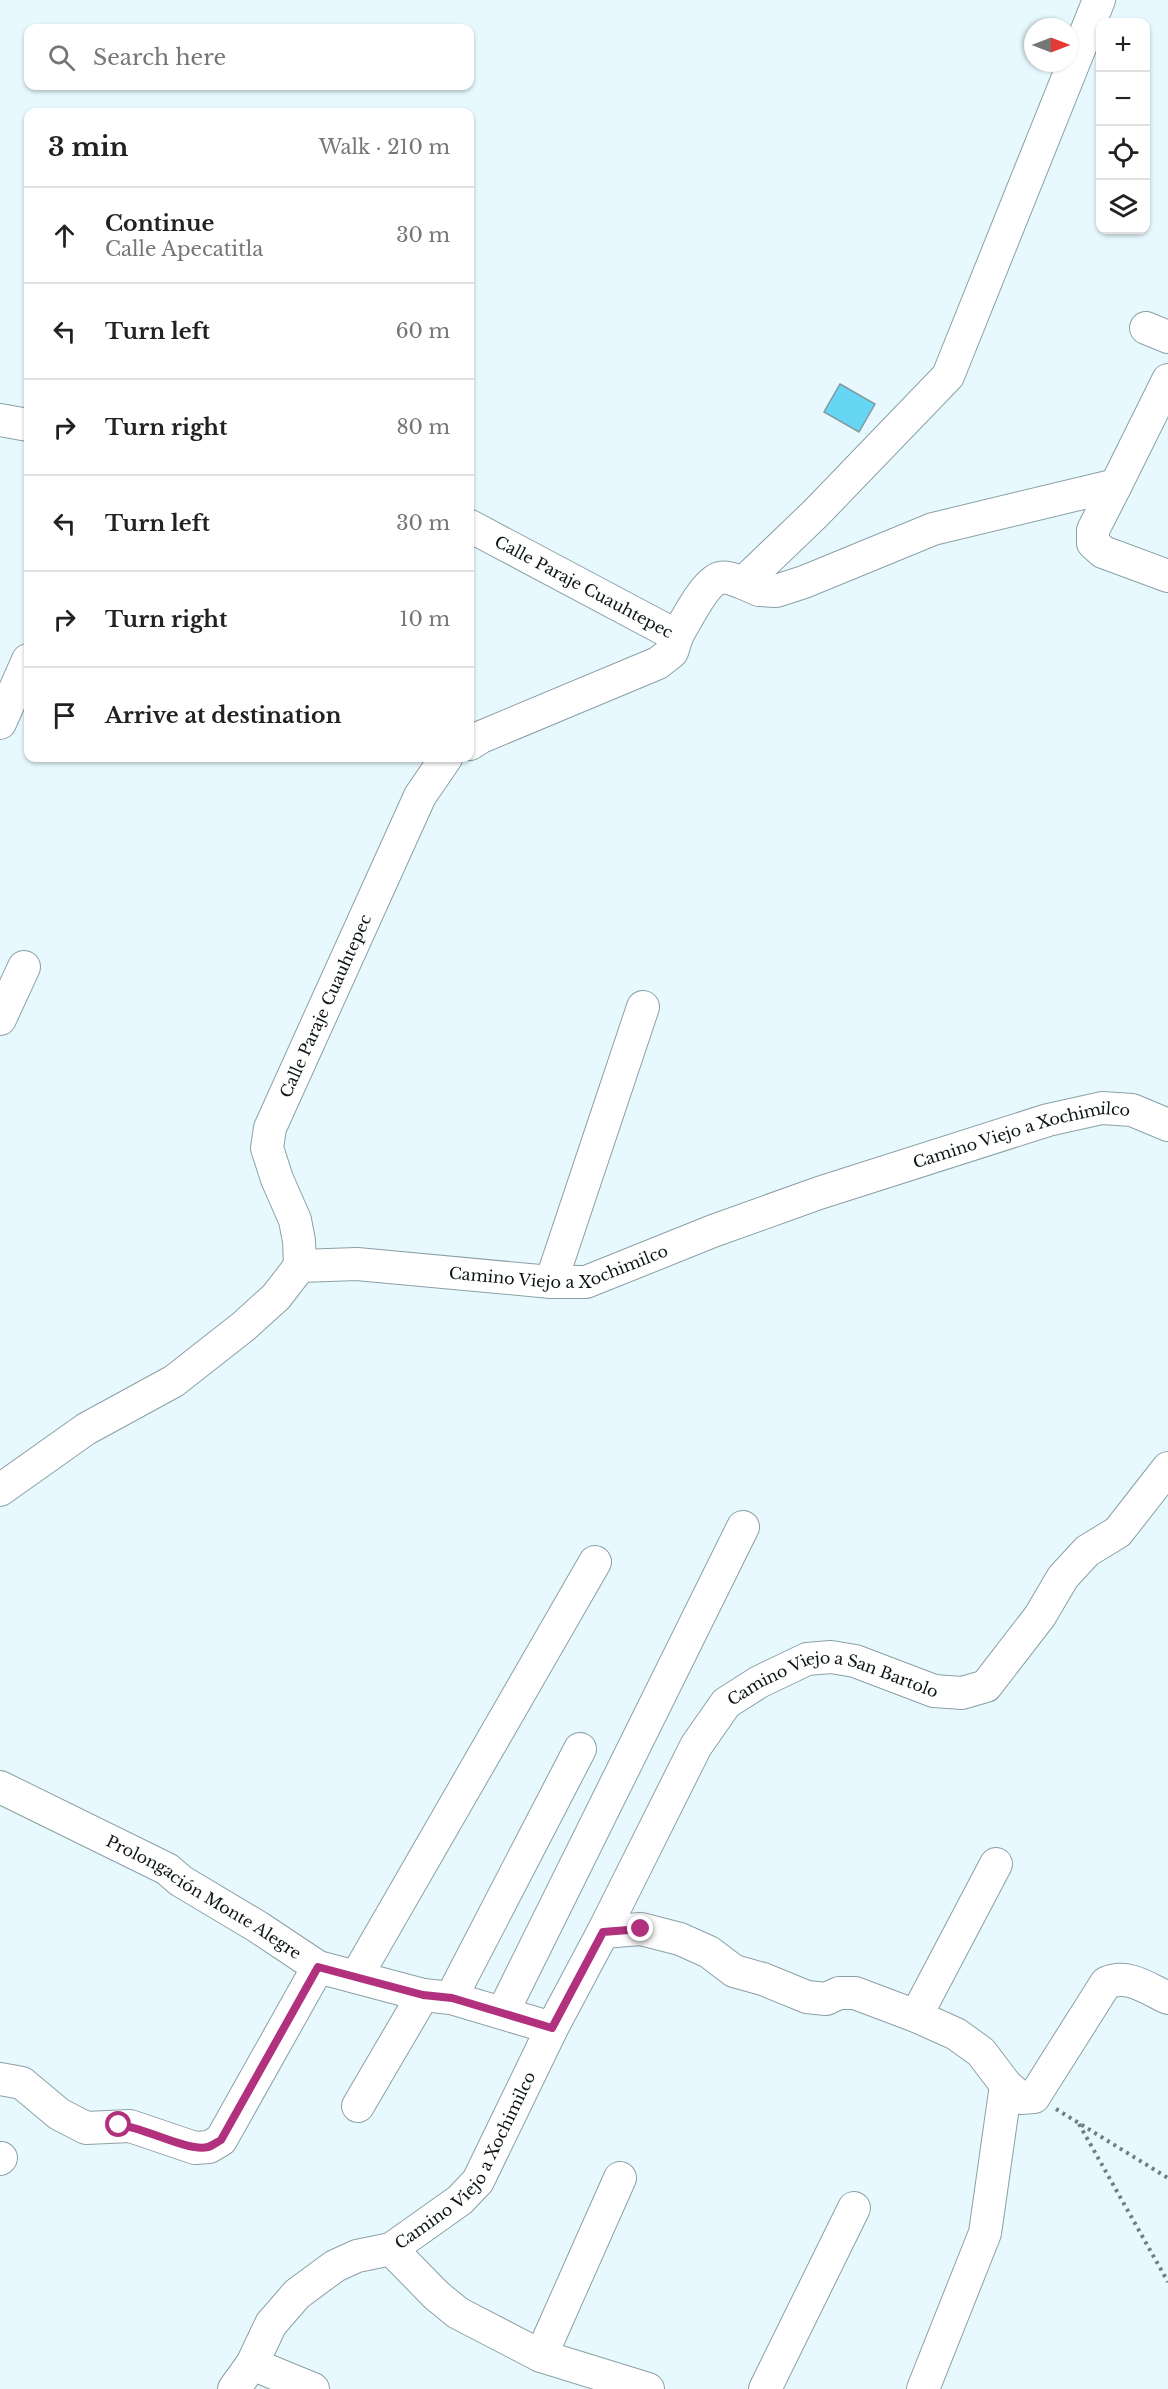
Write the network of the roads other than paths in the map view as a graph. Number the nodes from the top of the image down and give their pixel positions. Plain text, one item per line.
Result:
1 (1099, 0) edge
2 (1168, 380) edge
3 (0, 420) edge
4 (24, 424) edge
5 (1116, 485) junction
6 (474, 528) edge
7 (1168, 576) edge
8 (743, 583) junction
9 (677, 636) junction
10 (24, 669) edge
11 (0, 723) edge
12 (474, 741) edge
13 (443, 762) edge
14 (24, 967) dead end
15 (643, 1006) dead end
16 (0, 1018) edge
17 (1168, 1125) edge
18 (300, 1266) junction
19 (551, 1282) junction
20 (1168, 1468) edge
21 (0, 1490) edge
22 (743, 1527) dead end
23 (595, 1562) dead end
24 (580, 1749) dead end
25 (3, 1797) edge
26 (996, 1864) dead end
27 (603, 1932) junction
28 (318, 1967) junction
29 (356, 1977) junction
30 (437, 1996) junction
31 (1168, 1998) edge
32 (503, 2012) junction
33 (916, 2016) junction
34 (552, 2028) junction
35 (0, 2079) edge
36 (1020, 2091) junction
37 (358, 2106) dead end
38 (620, 2178) dead end
39 (854, 2208) dead end
40 (391, 2249) junction
41 (541, 2356) junction
42 (243, 2377) edge
43 (313, 2389) edge
44 (648, 2389) edge
45 (765, 2389) edge
46 (923, 2389) edge

1 - 8 street
2 - 5 street
3 - 4 street
5 - 7 street
5 - 8 street
6 - 9 street, Calle Paraje Cuauhtepec
8 - 9 street
9 - 12 street, Calle Paraje Cuauhtepec
10 - 11 street
13 - 18 street, Calle Paraje Cuauhtepec
14 - 16 street
15 - 19 street
17 - 19 street, Camino Viejo a Xochimilco
18 - 19 street, Camino Viejo a Xochimilco
18 - 21 street
20 - 27 street, Camino Viejo a San Bartolo
22 - 32 street
23 - 29 street
24 - 30 street
25 - 28 street, Prolongación Monte Alegre
26 - 33 street
27 - 33 street
27 - 34 street, Camino Viejo a San Bartolo
28 - 29 street, Prolongación Monte Alegre
28 - 35 street
29 - 30 street, Prolongación Monte Alegre
30 - 32 street, Prolongación Monte Alegre
30 - 37 street
31 - 36 street
32 - 34 street, Prolongación Monte Alegre
33 - 36 street
34 - 40 street, Camino Viejo a Xochimilco
36 - 46 street
38 - 41 street
39 - 45 street
40 - 41 street
40 - 42 street, Camino Viejo a Xochimilco
41 - 44 street
42 - 43 street

